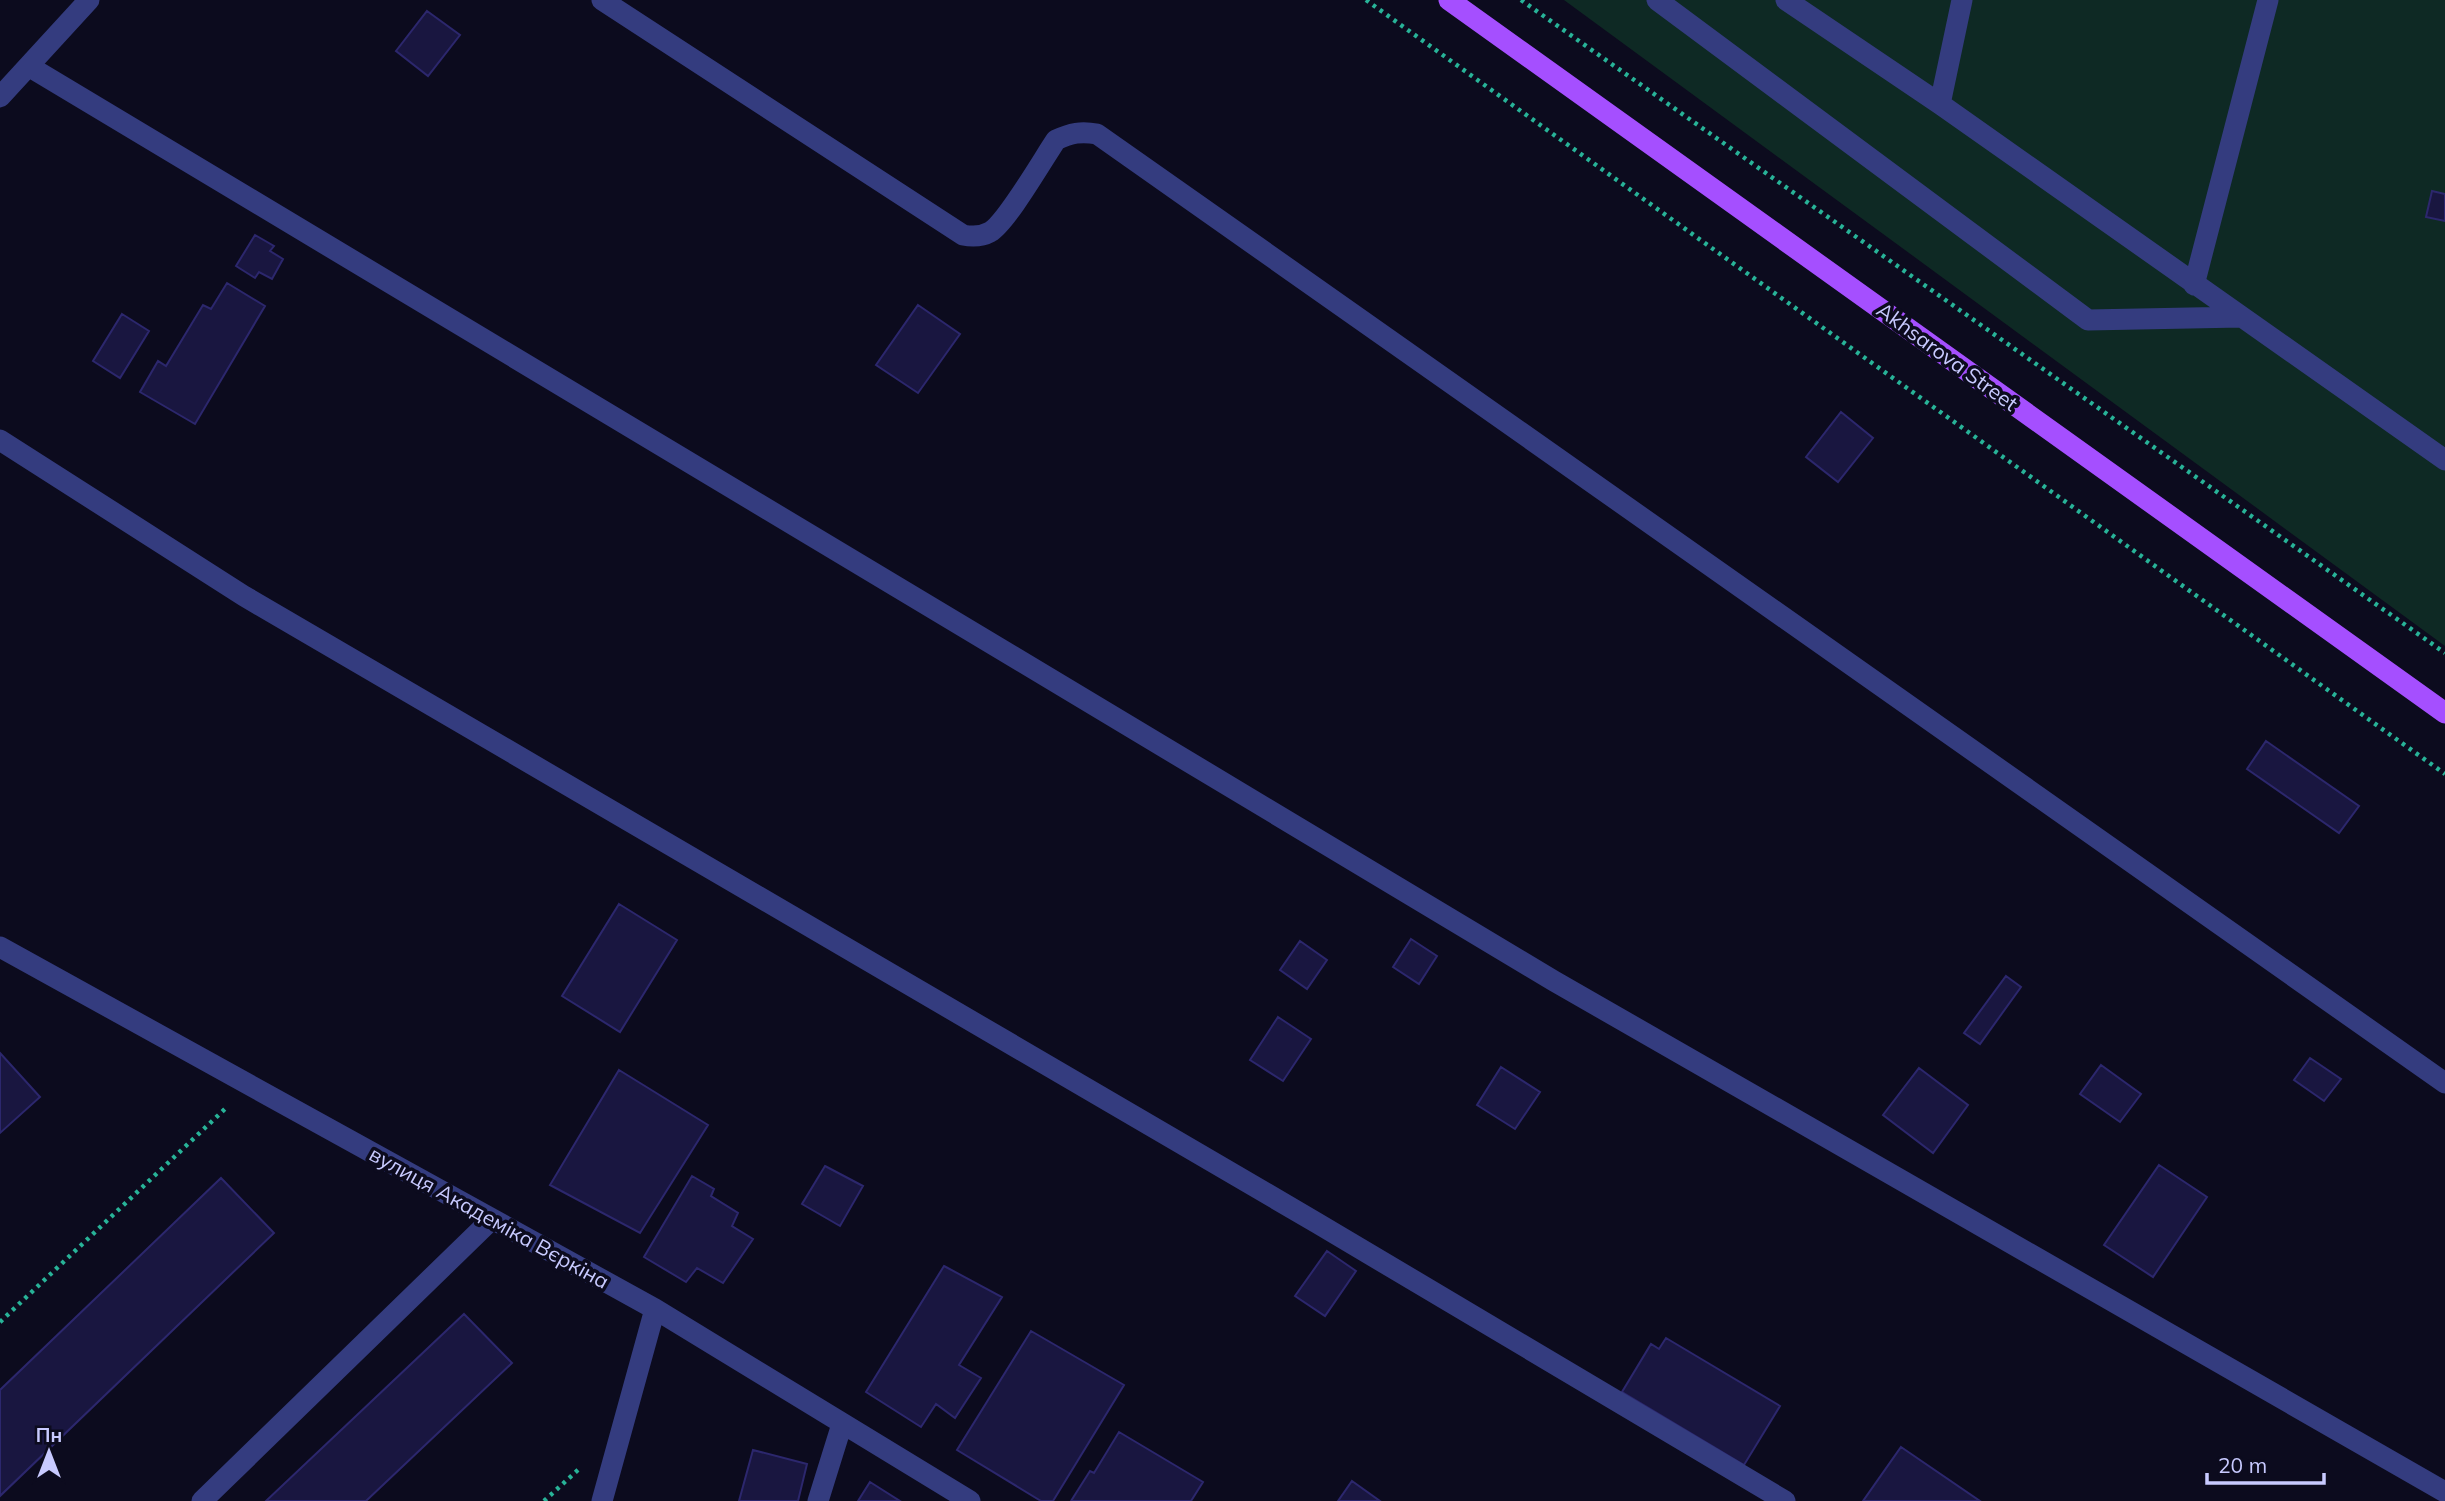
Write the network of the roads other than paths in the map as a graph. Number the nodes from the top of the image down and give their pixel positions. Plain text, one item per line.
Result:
1 (89, 0) edge
2 (602, 0) edge
3 (1449, 0) edge
4 (1657, 0) edge
5 (1786, 0) edge
6 (1962, 0) edge
7 (2268, 0) edge
8 (30, 66) junction
9 (0, 97) edge
10 (1940, 104) junction
11 (2194, 285) junction
12 (2241, 317) junction
13 (0, 440) edge
14 (2445, 460) edge
15 (2445, 713) edge
16 (3, 953) edge
17 (2445, 1083) edge
18 (492, 1219) junction
19 (655, 1309) junction
20 (842, 1424) junction
21 (2445, 1492) edge
22 (202, 1501) edge
23 (602, 1501) edge
24 (818, 1501) edge
25 (970, 1501) edge
26 (1785, 1501) edge

1 - 8 street
2 - 17 street
3 - 15 main road, Akhsarova Street
4 - 12 street
5 - 10 street
6 - 10 street
7 - 11 street
8 - 9 street
8 - 21 street
10 - 11 street
11 - 12 street
12 - 14 street
13 - 26 street
16 - 18 street, вулиця Академіка Вєркіна
18 - 19 street, вулиця Академіка Вєркіна
18 - 22 street
19 - 20 street, вулиця Академіка Вєркіна
19 - 23 street
20 - 24 street
20 - 25 street, вулиця Академіка Вєркіна

